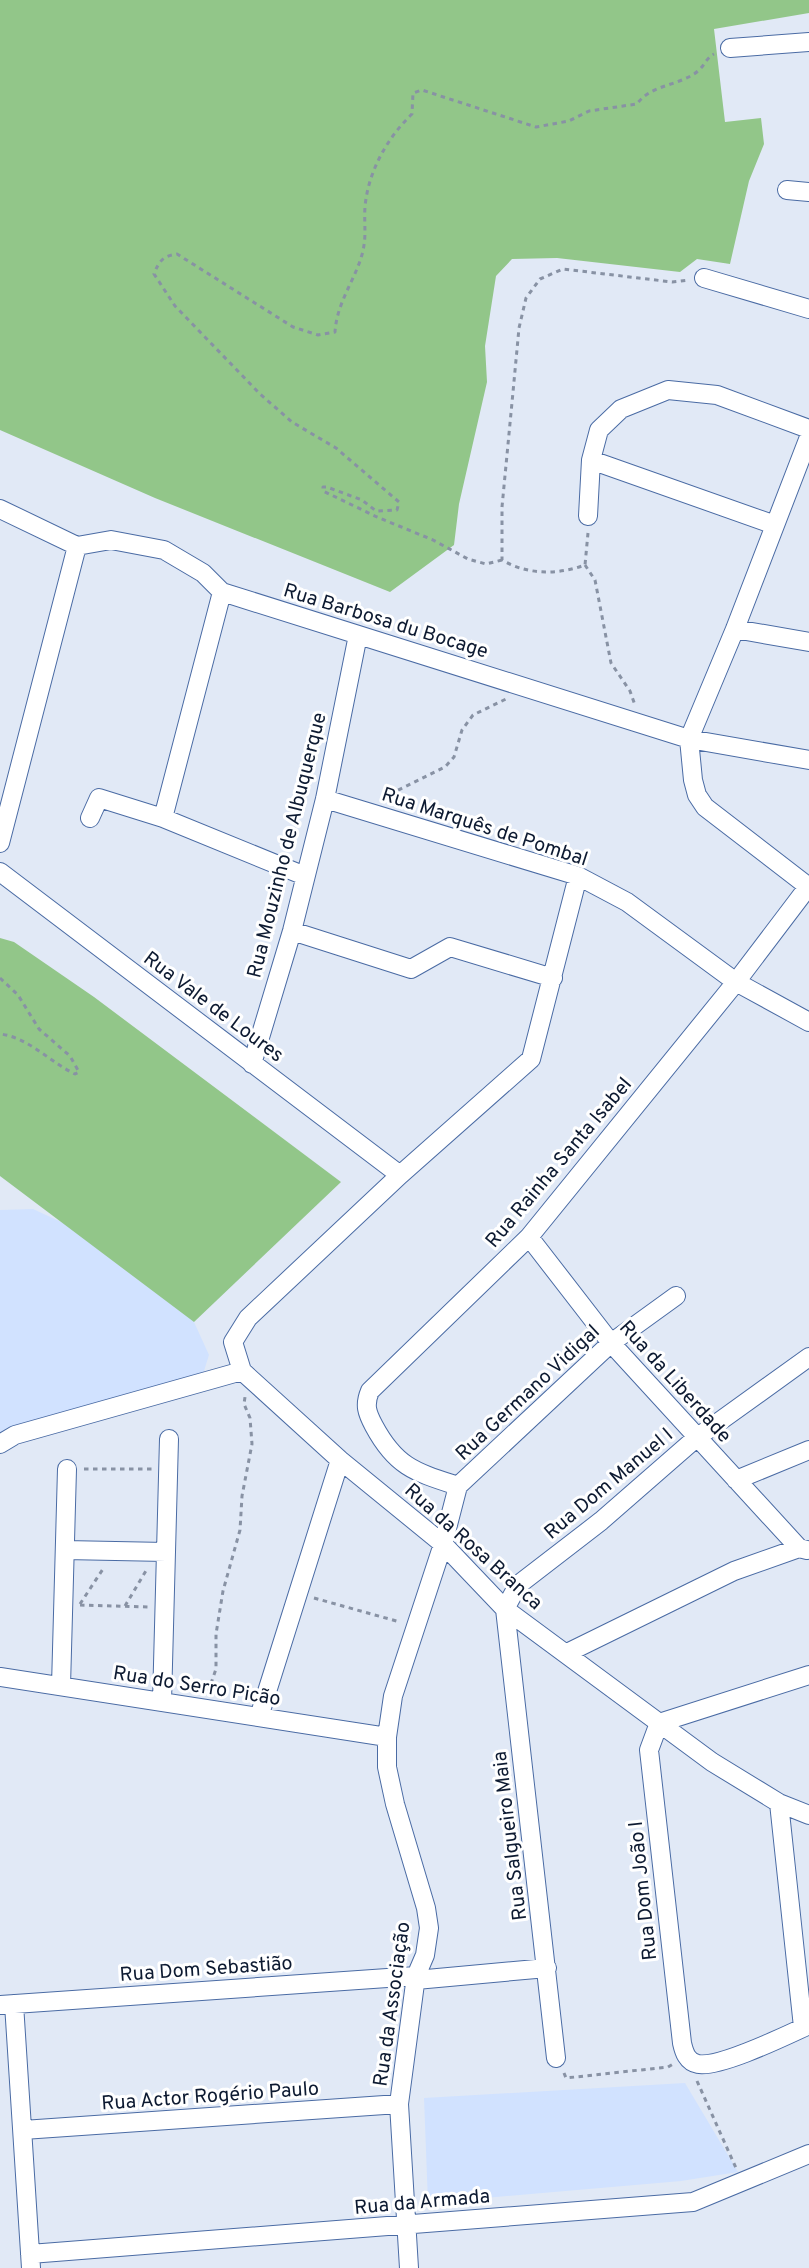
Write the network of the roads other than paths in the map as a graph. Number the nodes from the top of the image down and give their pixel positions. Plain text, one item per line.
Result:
1 (809, 42) edge
2 (730, 48) road end
3 (788, 190) dead end
4 (809, 192) edge
5 (704, 278) road end
6 (809, 309) edge
7 (809, 429) edge
8 (809, 438) edge
9 (591, 460) junction
10 (0, 509) edge
11 (588, 516) road end
12 (775, 525) junction
13 (78, 546) junction
14 (222, 592) junction
15 (735, 629) junction
16 (358, 635) junction
17 (809, 642) edge
18 (689, 739) junction
19 (809, 760) edge
20 (324, 799) junction
21 (90, 818) dead end
22 (163, 818) junction
23 (0, 843) edge
24 (0, 872) edge
25 (304, 876) junction
26 (578, 876) junction
27 (808, 887) edge
28 (292, 931) junction
29 (553, 978) junction
30 (736, 982) junction
31 (809, 1022) edge
32 (252, 1064) junction
33 (400, 1175) junction
34 (529, 1237) junction
35 (676, 1296) dead end
36 (611, 1343) junction
37 (809, 1357) edge
38 (245, 1374) junction
39 (695, 1438) junction
40 (169, 1439) dead end
41 (0, 1444) edge
42 (809, 1450) edge
43 (340, 1460) junction
44 (67, 1468) road end
45 (736, 1480) junction
46 (458, 1486) junction
47 (443, 1544) junction
48 (804, 1549) edge
49 (65, 1550) junction
50 (162, 1552) junction
51 (505, 1609) junction
52 (567, 1653) junction
53 (809, 1675) edge
54 (0, 1677) edge
55 (61, 1686) junction
56 (162, 1702) junction
57 (259, 1717) junction
58 (659, 1723) junction
59 (387, 1737) junction
60 (778, 1803) junction
61 (809, 1815) edge
62 (547, 1968) junction
63 (416, 1978) junction
64 (7, 2005) edge
65 (806, 2026) edge
66 (556, 2058) road end
67 (399, 2104) junction
68 (23, 2130) junction
69 (809, 2154) edge
70 (408, 2225) junction
71 (31, 2261) edge
72 (409, 2268) edge

1 - 2 street
3 - 4 street
5 - 6 street
7 - 9 street
8 - 12 street
9 - 11 street
9 - 12 street
10 - 13 street
12 - 15 street
13 - 14 street, Rua Barbosa du Bocage
13 - 23 street
14 - 16 street, Rua Barbosa du Bocage
14 - 22 street
15 - 17 street
15 - 18 street
16 - 18 street, Rua Barbosa du Bocage
16 - 20 street, Rua Mouzinho de Albuquerque
18 - 19 street, Rua Barbosa du Bocage
18 - 27 street
20 - 25 street, Rua Mouzinho de Albuquerque
20 - 26 street, Rua Marquês de Pombal
21 - 22 street
22 - 25 street
24 - 32 street, Rua Vale de Loures
25 - 28 street, Rua Mouzinho de Albuquerque
26 - 29 street
26 - 30 street, Rua Marquês de Pombal
27 - 30 street, Rua Rainha Santa Isabel
28 - 29 street
28 - 32 street, Rua Mouzinho de Albuquerque
29 - 33 street
30 - 31 street, Rua Marquês de Pombal
30 - 34 street, Rua Rainha Santa Isabel
32 - 33 street, Rua Vale de Loures
33 - 38 street
34 - 36 street, Rua da Liberdade
34 - 46 street, Rua Rainha Santa Isabel
35 - 36 street, Rua Germano Vidigal
36 - 39 street, Rua da Liberdade
36 - 46 street, Rua Germano Vidigal
37 - 39 street, Rua Dom Manuel I
38 - 41 street
38 - 43 street, Rua da Rosa Branca
39 - 45 street, Rua da Liberdade
39 - 51 street, Rua Dom Manuel I
40 - 50 street
42 - 45 street
43 - 47 street, Rua da Rosa Branca
43 - 57 street
44 - 49 street
45 - 48 street, Rua da Liberdade
46 - 47 street, Rua Germano Vidigal
47 - 51 street, Rua da Rosa Branca
47 - 59 street, Rua da Associação
48 - 52 street
49 - 50 street
49 - 55 street
50 - 56 street
51 - 52 street, Rua da Rosa Branca
51 - 62 street, Rua Salgueiro Maia
52 - 58 street, Rua da Rosa Branca
53 - 58 street
54 - 55 street, Rua do Serro Picão
55 - 56 street, Rua do Serro Picão
56 - 57 street, Rua do Serro Picão
57 - 59 street, Rua do Serro Picão
58 - 60 street, Rua da Rosa Branca
58 - 65 street, Rua Dom João I
59 - 63 street, Rua da Associação
60 - 61 street, Rua da Rosa Branca
60 - 65 street
62 - 63 street, Rua Dom Sebastião
62 - 66 street, Rua Salgueiro Maia
63 - 64 street, Rua Dom Sebastião
63 - 67 street, Rua da Associação
64 - 68 street
67 - 68 street, Rua Actor Rogério Paulo
67 - 70 street, Rua da Associação
68 - 71 street
69 - 70 street, Rua da Armada
70 - 71 street, Rua da Armada
70 - 72 street, Rua da Associação

